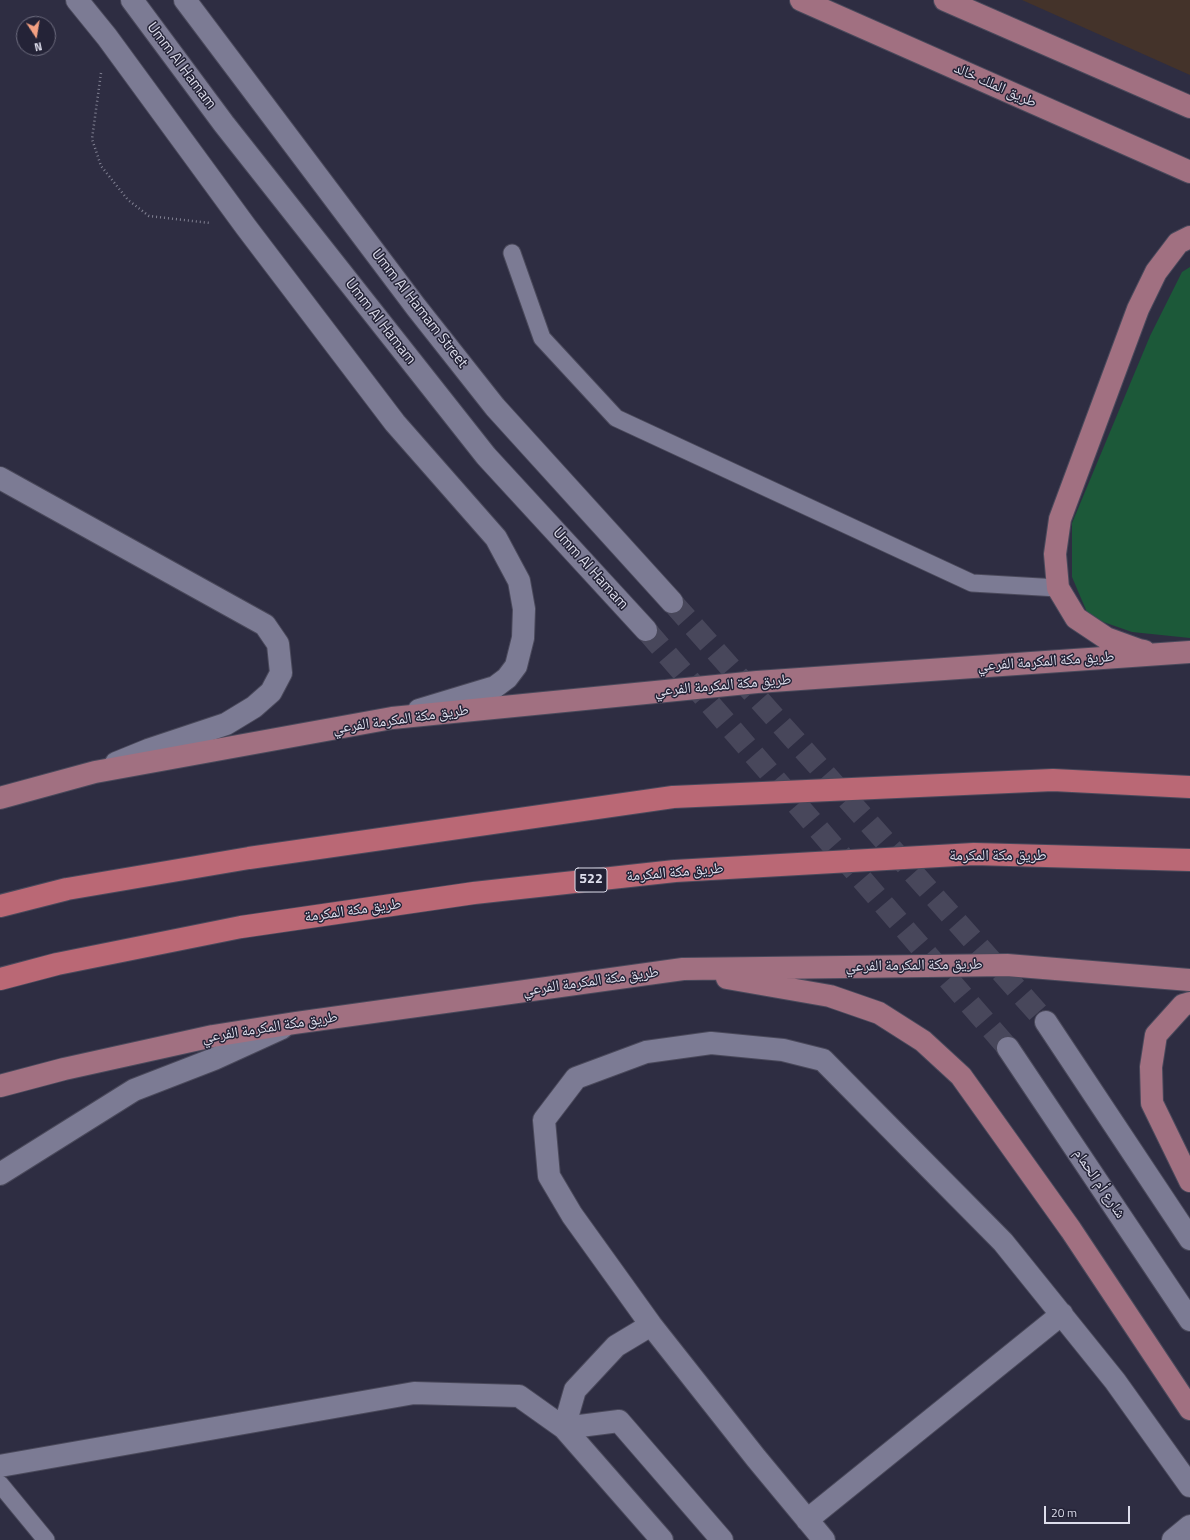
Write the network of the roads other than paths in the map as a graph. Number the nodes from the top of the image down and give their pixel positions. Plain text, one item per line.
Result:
1 (77, 0) edge
2 (132, 0) edge
3 (186, 0) edge
4 (801, 0) edge
5 (945, 0) edge
6 (1190, 107) edge
7 (1190, 172) edge
8 (1190, 237) edge
9 (512, 253) dead end
10 (0, 478) edge
11 (1058, 588) junction
12 (672, 602) tunnel mouth
13 (646, 630) tunnel mouth
14 (1180, 653) edge
15 (392, 718) junction
16 (95, 772) junction
17 (1190, 786) edge
18 (0, 798) edge
19 (1190, 860) edge
20 (0, 906) edge
21 (683, 969) junction
22 (0, 979) edge
23 (1190, 980) edge
24 (1190, 1003) edge
25 (295, 1022) junction
26 (1046, 1022) tunnel mouth
27 (1008, 1048) tunnel mouth
28 (0, 1086) edge
29 (0, 1174) edge
30 (1190, 1181) edge
31 (1190, 1239) edge
32 (1062, 1314) junction
33 (1190, 1320) edge
34 (651, 1325) junction
35 (1190, 1409) edge
36 (564, 1428) junction
37 (0, 1466) edge
38 (0, 1484) edge
39 (1190, 1486) edge
40 (807, 1520) junction
41 (1190, 1526) edge
42 (46, 1540) edge
43 (662, 1540) edge
44 (722, 1540) edge
45 (824, 1540) edge
46 (1174, 1540) edge

1 - 15 street
2 - 13 street, Umm Al Hamam
3 - 12 street, Umm Al Hamam Street
4 - 7 main road, طريق الملك خالد
5 - 6 main road
8 - 11 main road
9 - 11 lane
10 - 16 street
11 - 14 main road
14 - 15 main road, طريق مكة المكرمة الفرعي
15 - 16 main road, طريق مكة المكرمة الفرعي
16 - 18 main road, طريق مكة المكرمة الفرعي
17 - 20 highway
19 - 22 highway, طريق مكة المكرمة / 522
21 - 23 main road, طريق مكة المكرمة الفرعي
21 - 25 main road, طريق مكة المكرمة الفرعي
21 - 35 main road
24 - 30 main road
25 - 28 main road, طريق مكة المكرمة الفرعي
25 - 29 street
26 - 31 street
27 - 33 street, شارع أم الحمام
32 - 34 street
32 - 39 street
32 - 40 street
34 - 36 street
34 - 40 street
36 - 37 street
36 - 43 street
36 - 44 street
38 - 42 lane
40 - 45 street
41 - 46 street

